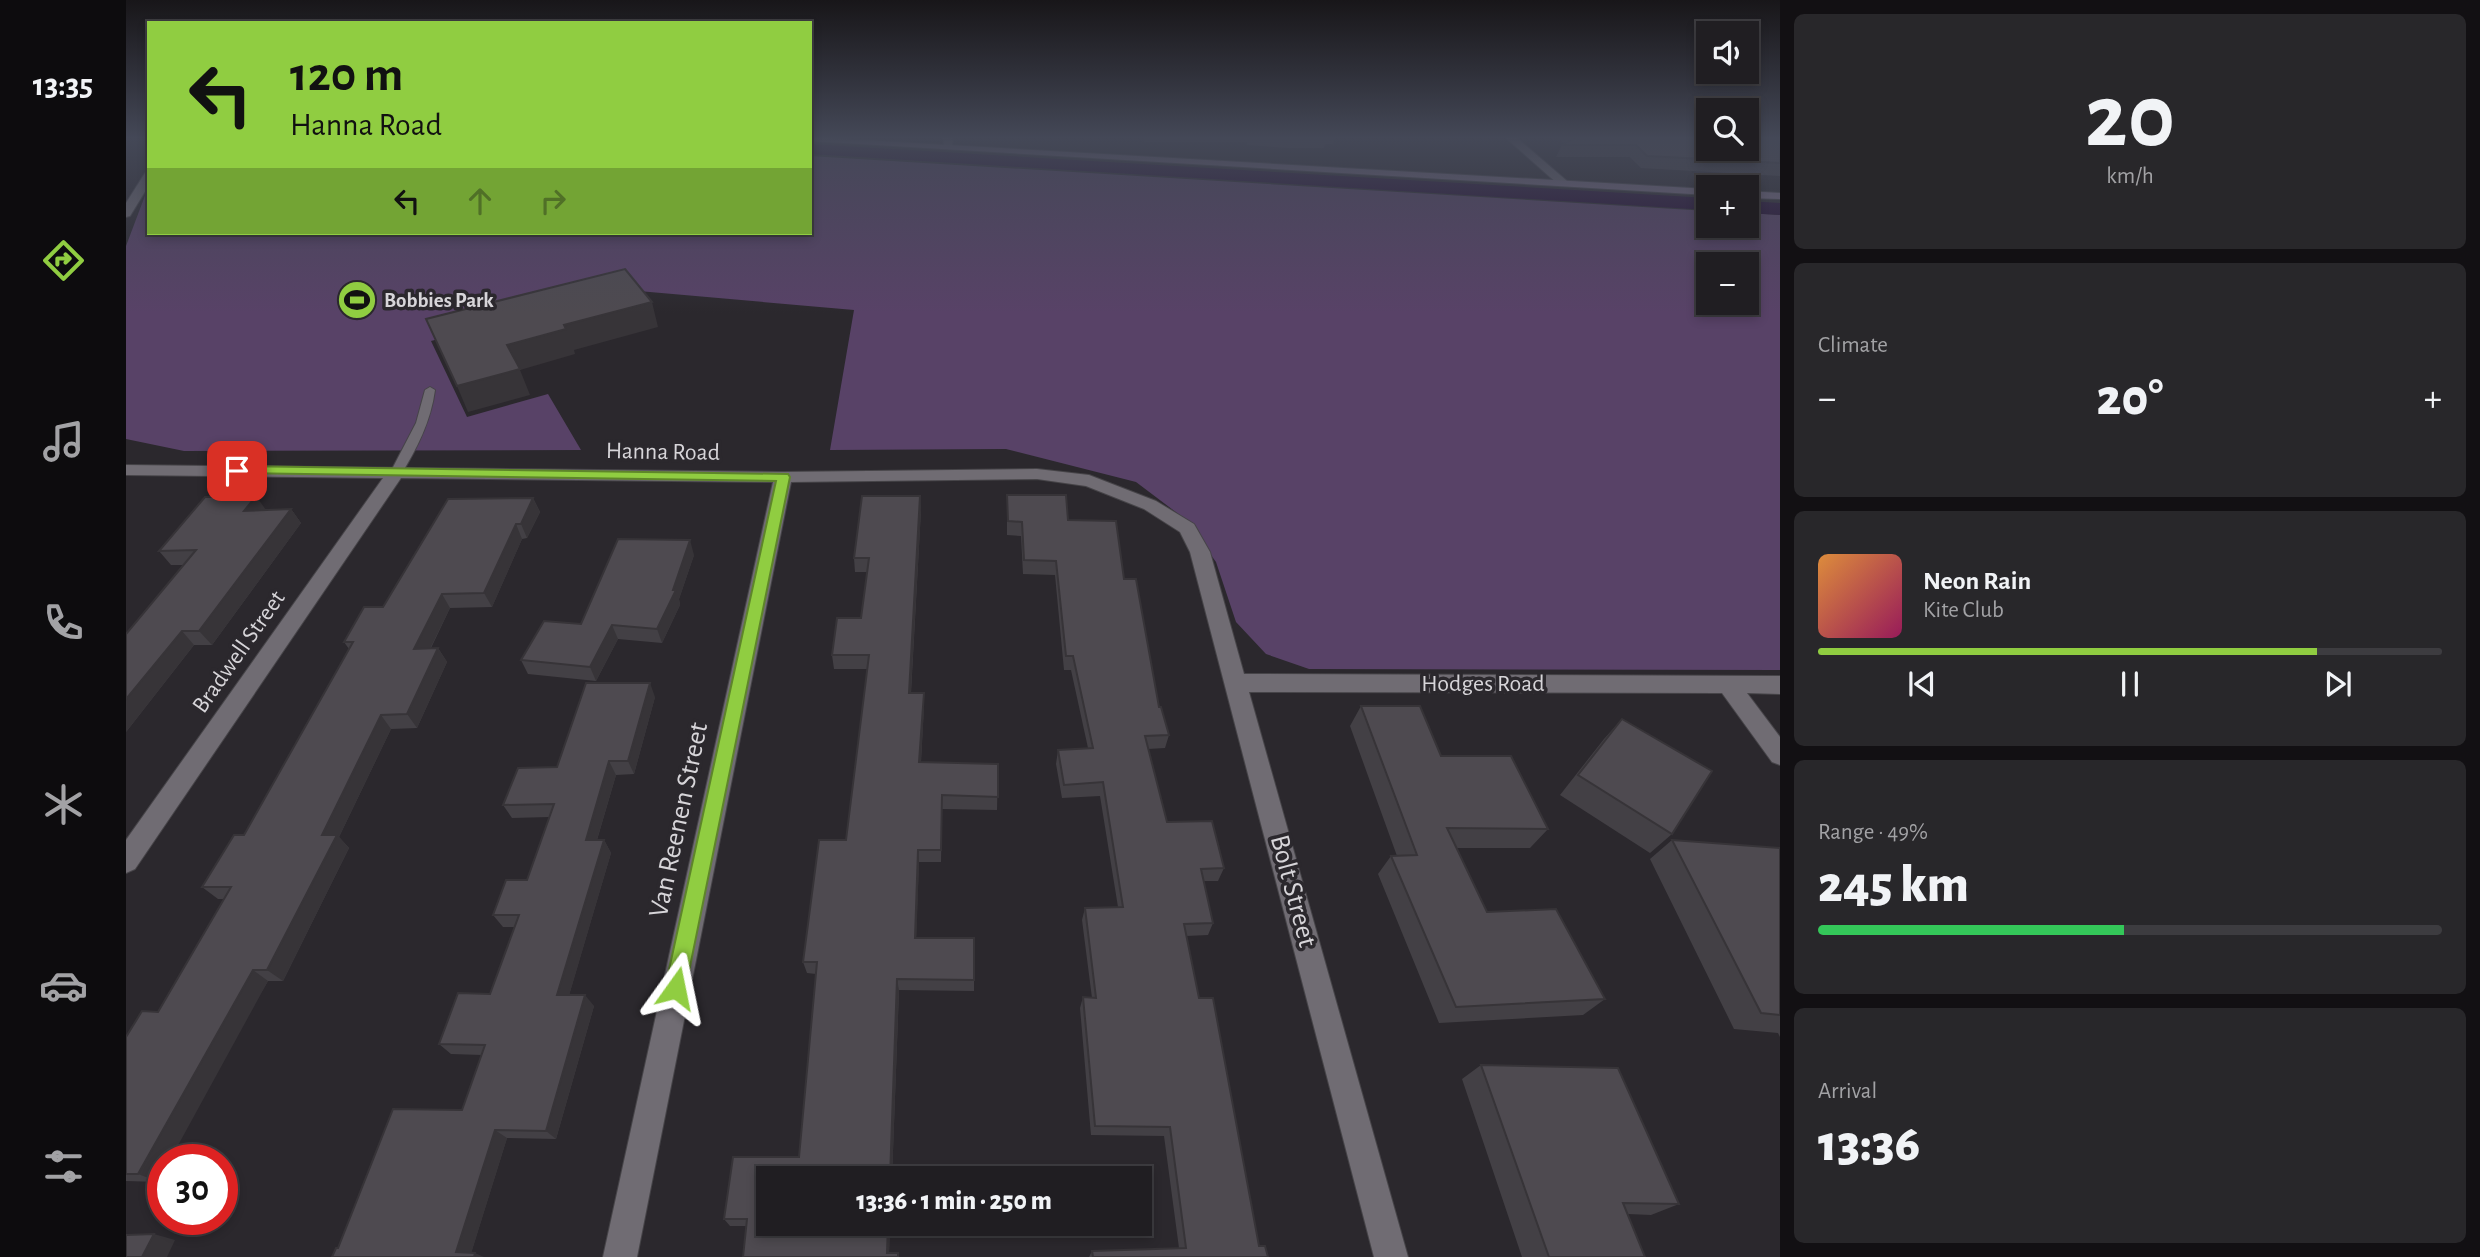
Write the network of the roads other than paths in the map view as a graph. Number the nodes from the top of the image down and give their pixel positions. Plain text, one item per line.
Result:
1 (137, 196) edge
2 (126, 214) edge
3 (430, 390) dead end
4 (126, 459) edge
5 (158, 469) junction
6 (126, 470) edge
7 (396, 473) junction
8 (783, 477) junction
9 (1187, 528) joint
10 (1238, 683) junction
11 (1728, 685) junction
12 (1780, 685) edge
13 (1780, 755) edge
14 (126, 861) edge
15 (620, 1257) edge
16 (1391, 1257) edge

1 - 2 street
3 - 7 lane
4 - 5 street
5 - 6 street, Hanna Road
5 - 7 street, Hanna Road
7 - 8 street, Hanna Road
7 - 14 street, Bradwell Street
8 - 9 street, Hanna Road
8 - 15 street, Van Reenen Street
9 - 10 street, Bolt Street
10 - 11 street, Hodges Road
10 - 16 street, Bolt Street
11 - 12 street, Hodges Road
11 - 13 street

